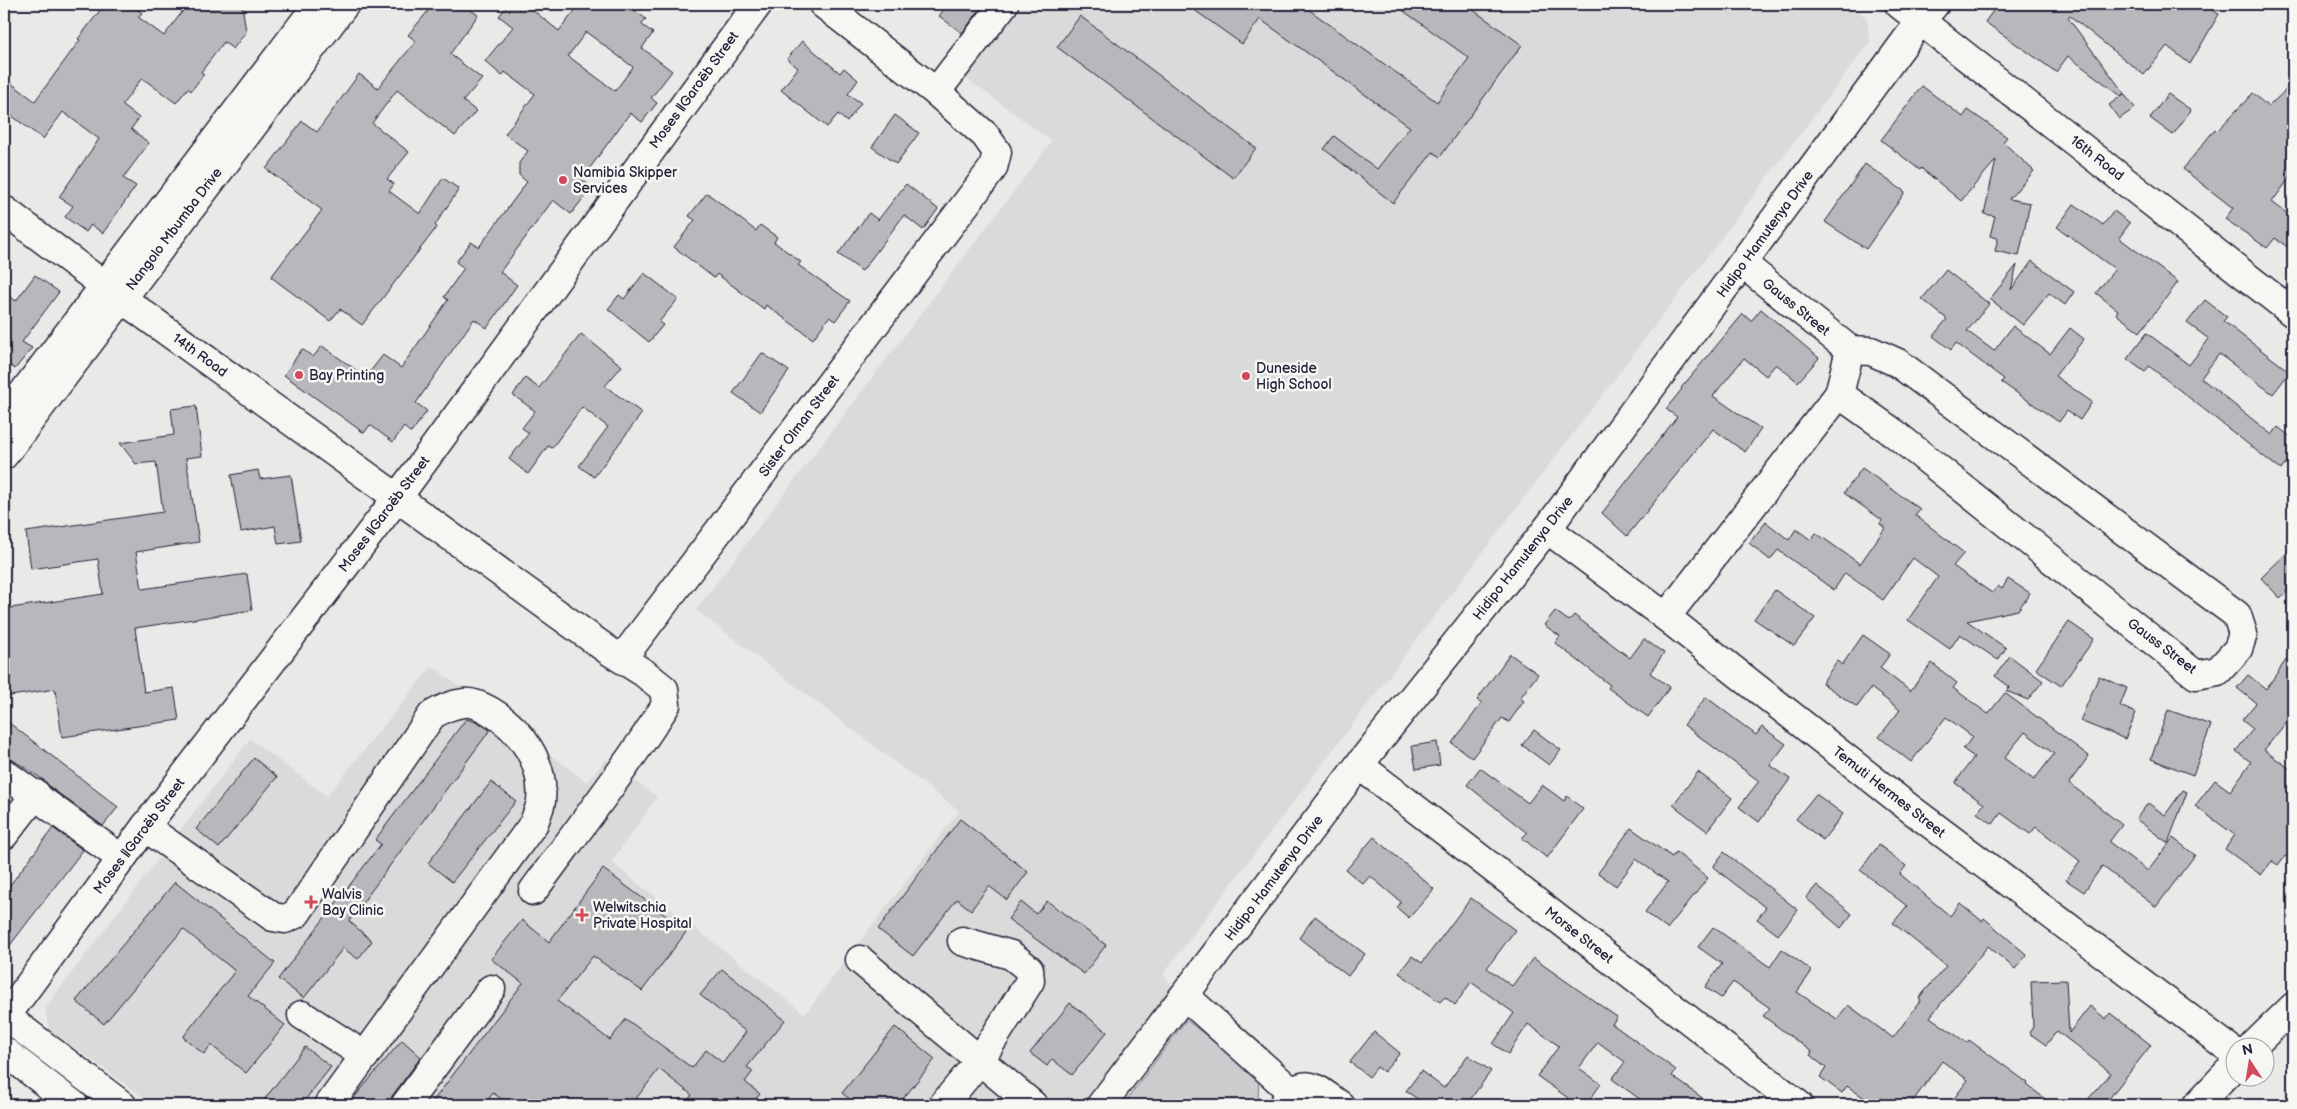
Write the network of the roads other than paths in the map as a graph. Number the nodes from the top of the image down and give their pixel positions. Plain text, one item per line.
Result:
1 (318, 4) edge
2 (345, 4) edge
3 (758, 4) edge
4 (823, 4) edge
5 (1004, 4) edge
6 (1899, 4) edge
7 (1928, 12) edge
8 (936, 92) junction
9 (4, 210) edge
10 (1743, 264) junction
11 (113, 292) junction
12 (2293, 313) edge
13 (1850, 350) junction
14 (1839, 394) junction
15 (4, 418) edge
16 (4, 455) edge
17 (397, 498) junction
18 (1547, 529) junction
19 (1666, 617) junction
20 (622, 659) junction
21 (1359, 765) junction
22 (4, 773) edge
23 (36, 794) junction
24 (145, 827) junction
25 (4, 835) edge
26 (122, 858) junction
27 (532, 891) dead end
28 (962, 942) dead end
29 (860, 960) dead end
30 (492, 989) dead end
31 (1184, 996) junction
32 (2293, 1007) edge
33 (302, 1015) dead end
34 (4, 1017) edge
35 (2263, 1036) edge
36 (2224, 1044) edge
37 (4, 1051) edge
38 (365, 1056) junction
39 (980, 1060) junction
40 (2224, 1077) edge
41 (1288, 1098) edge
42 (74, 1105) edge
43 (122, 1105) edge
44 (329, 1105) edge
45 (405, 1105) edge
46 (943, 1105) edge
47 (1033, 1105) edge
48 (1101, 1105) edge
49 (1340, 1105) edge
50 (1799, 1105) edge
51 (2197, 1105) edge

1 - 11 street, Nangolo Mbumba Drive
2 - 11 street, Nangolo Mbumba Drive
3 - 17 street, Moses ǁGaroëb Street
4 - 8 street, Sister Olman Street
5 - 8 street
6 - 7 street, 16th Road
7 - 10 street, Hidipo Hamutenya Drive
7 - 12 street, 16th Road
8 - 20 street, Sister Olman Street
9 - 11 street, 14th Road
10 - 13 street, Gauss Street
10 - 18 street, Hidipo Hamutenya Drive
11 - 15 street, Nangolo Mbumba Drive
11 - 16 street, Nangolo Mbumba Drive
11 - 17 street, 14th Road
13 - 14 street
13 - 14 street, Gauss Street
14 - 19 street
17 - 20 street
17 - 24 street, Moses ǁGaroëb Street
18 - 19 street, Temuti Hermes Street
18 - 21 street, Hidipo Hamutenya Drive
19 - 36 street, Temuti Hermes Street
20 - 27 street
21 - 31 street, Hidipo Hamutenya Drive
21 - 50 street, Morse Street
22 - 23 street
23 - 25 street
23 - 26 street
24 - 26 street, Moses ǁGaroëb Street
24 - 38 street
26 - 34 street, Moses ǁGaroëb Street
28 - 39 street
29 - 39 street
30 - 45 street
31 - 41 street
31 - 48 street, Hidipo Hamutenya Drive
32 - 35 street
33 - 38 street
34 - 43 street
37 - 42 street
38 - 44 street
39 - 46 street
39 - 47 street
40 - 51 street
41 - 49 street

